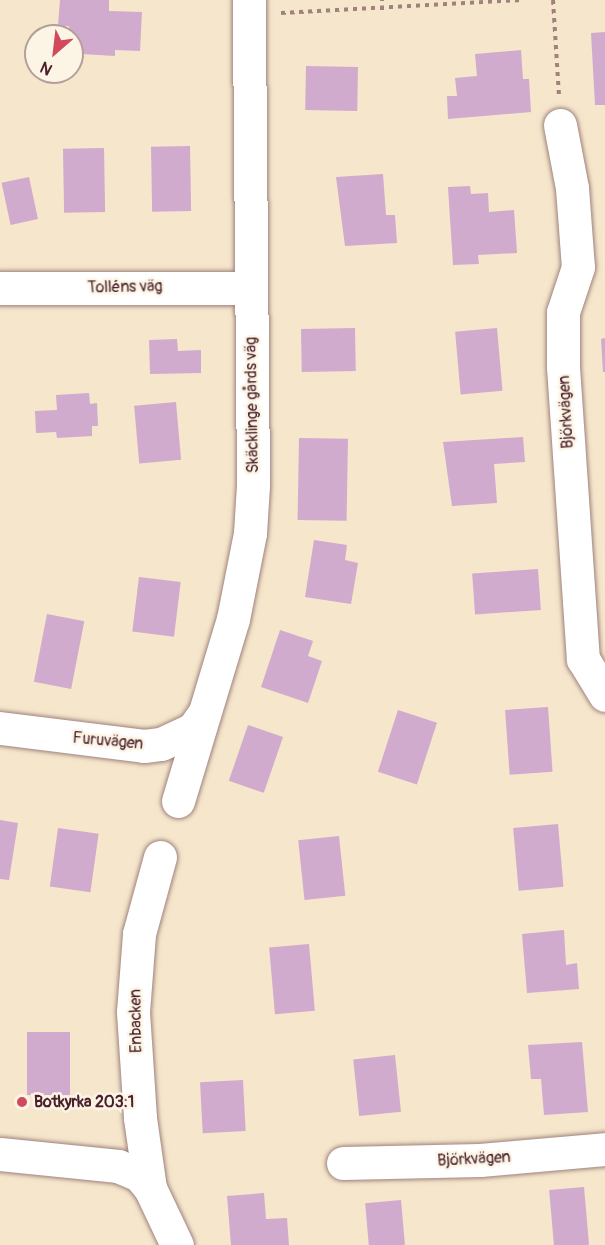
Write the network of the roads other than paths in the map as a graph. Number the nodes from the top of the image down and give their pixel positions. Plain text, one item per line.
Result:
1 (249, 7) edge
2 (560, 125) road end
3 (0, 288) edge
4 (249, 288) junction
5 (605, 695) edge
6 (204, 712) junction
7 (0, 728) edge
8 (178, 801) dead end
9 (160, 857) dead end
10 (605, 1149) edge
11 (0, 1154) edge
12 (343, 1164) dead end
13 (150, 1188) junction
14 (177, 1245) edge

1 - 4 street, Skäcklinge gårds väg
2 - 5 street, Björkvägen
3 - 4 street, Tolléns väg
4 - 6 street, Skäcklinge gårds väg
6 - 7 street, Furuvägen
6 - 8 street, Skäcklinge gårds väg
9 - 13 street, Enbacken
10 - 12 street, Björkvägen
11 - 13 street, Enbacken
13 - 14 street, Enbacken

